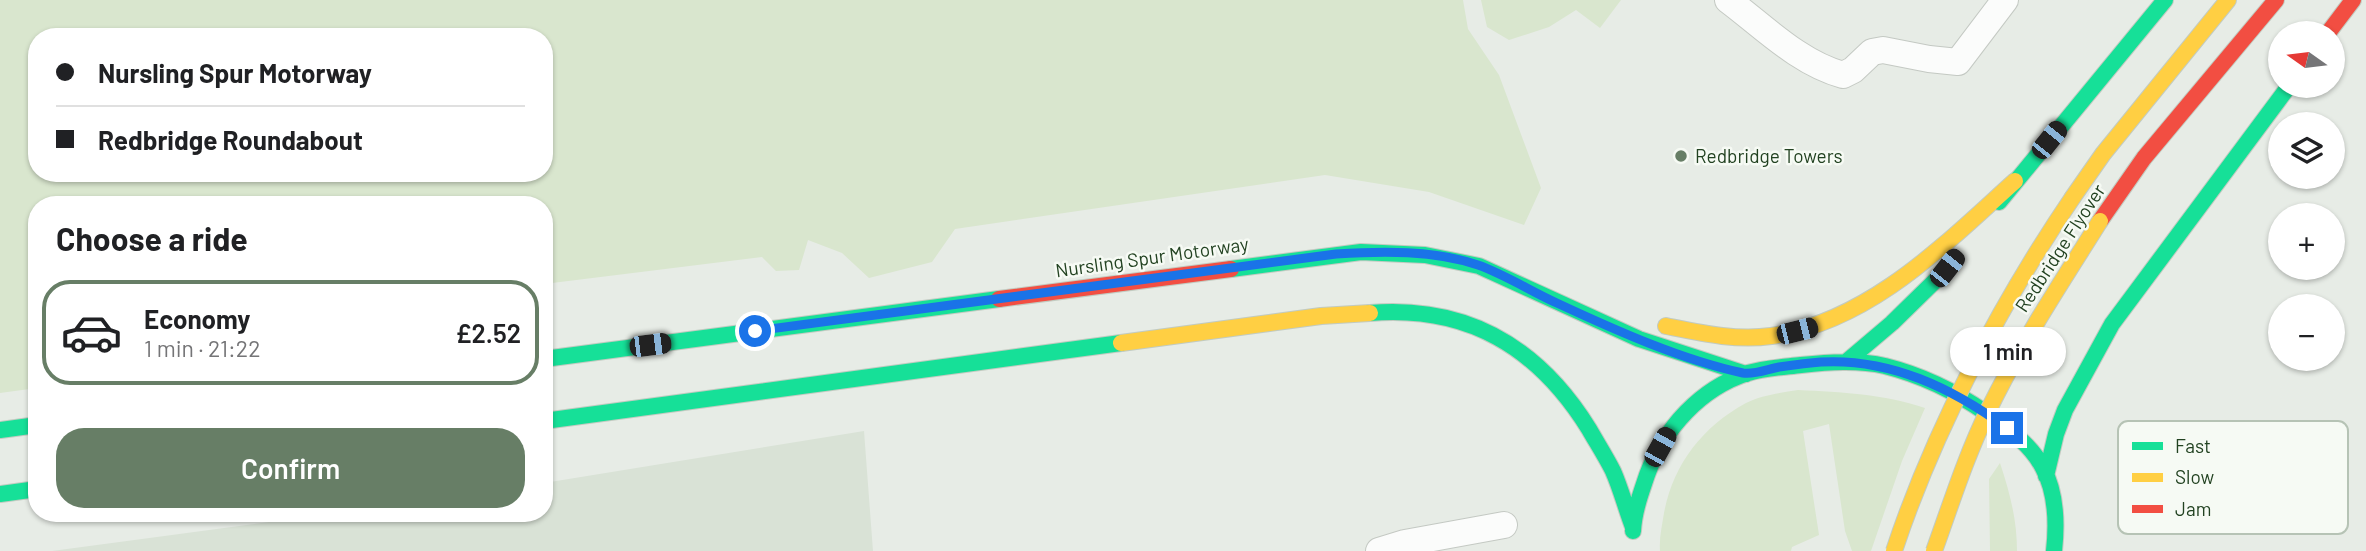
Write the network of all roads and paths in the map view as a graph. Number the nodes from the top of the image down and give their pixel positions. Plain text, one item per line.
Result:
1 (1728, 0) edge
2 (2005, 0) edge
3 (2165, 0) edge
4 (2228, 0) edge
5 (2276, 0) edge
6 (2353, 0) edge
7 (2337, 21) edge
8 (2280, 98) edge
9 (2015, 181) junction
10 (1964, 247) dead end
11 (1479, 265) junction
12 (1947, 268) dead end
13 (1539, 277) dead end
14 (1650, 321) dead end
15 (553, 358) edge
16 (1846, 362) junction
17 (1746, 374) junction
18 (553, 420) edge
19 (28, 426) edge
20 (0, 430) edge
21 (2046, 476) junction
22 (28, 490) edge
23 (0, 494) edge
24 (1504, 525) dead end
25 (1633, 527) junction
26 (1379, 551) edge
27 (1635, 551) edge
28 (1894, 551) edge
29 (1934, 551) edge
30 (2053, 551) edge

1 - 2 street
3 - 9 main road
4 - 28 main road, Redbridge Flyover, bridge
5 - 29 main road, Redbridge Flyover, bridge
6 - 7 main road
8 - 21 main road
9 - 10 main road
9 - 14 main road
11 - 13 main road
11 - 15 main road, Nursling Spur Motorway
11 - 17 main road, Nursling Spur Motorway
12 - 16 main road
16 - 17 main road
16 - 21 main road
17 - 25 main road
18 - 25 main road
19 - 20 main road
21 - 30 main road
22 - 23 main road
24 - 26 street
25 - 27 main road

